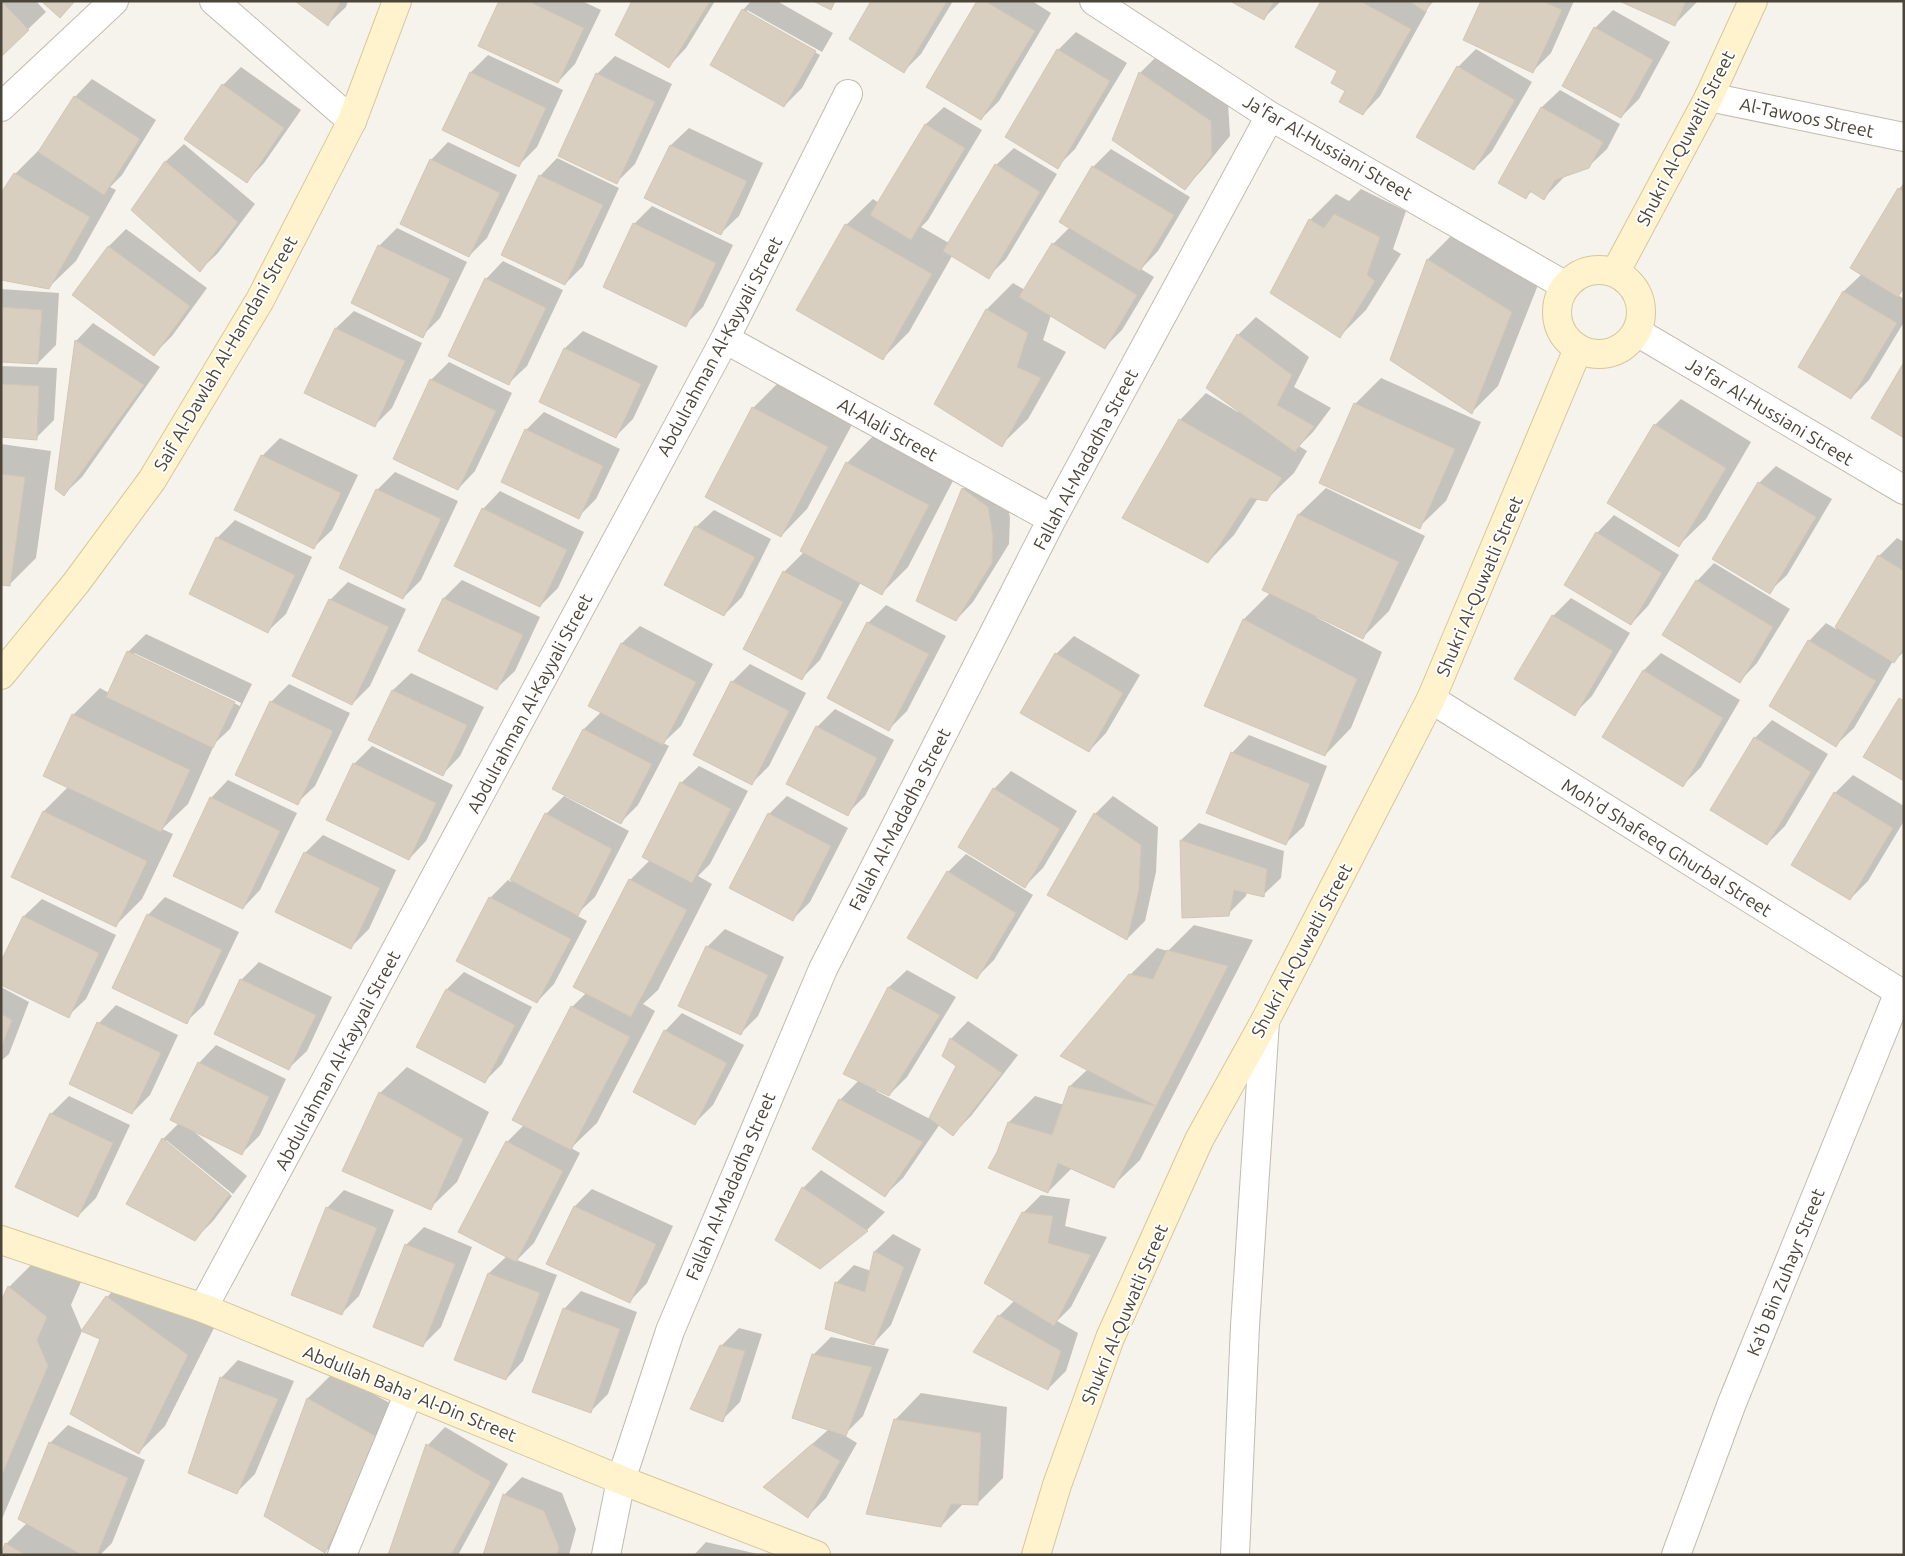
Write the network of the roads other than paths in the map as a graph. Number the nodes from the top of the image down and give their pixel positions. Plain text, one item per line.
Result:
1 (114, 1) edge
2 (214, 1) edge
3 (397, 1) edge
4 (1094, 1) edge
5 (1753, 1) edge
6 (848, 94) dead end
7 (1709, 97) junction
8 (1, 107) edge
9 (1270, 116) junction
10 (352, 121) junction
11 (1904, 137) edge
12 (1615, 273) junction
13 (1566, 286) junction
14 (1637, 332) junction
15 (725, 339) junction
16 (1578, 349) junction
17 (1904, 490) edge
18 (1052, 520) junction
19 (1, 675) edge
20 (1431, 699) junction
21 (1901, 994) edge
22 (1264, 1020) junction
23 (1, 1240) edge
24 (203, 1308) junction
25 (409, 1393) junction
26 (621, 1480) junction
27 (342, 1555) edge
28 (606, 1555) edge
29 (816, 1555) edge
30 (1036, 1555) edge
31 (1235, 1555) edge
32 (1676, 1555) edge

1 - 8 street
2 - 10 street
3 - 10 street, Saif Al-Dawlah Al-Hamdani Street
4 - 9 street, Ja'far Al-Hussiani Street
5 - 7 street, Shukri Al-Quwatli Street
6 - 15 street, Abdulrahman Al-Kayyali Street
7 - 11 street, Al-Tawoos Street
7 - 12 street, Shukri Al-Quwatli Street
9 - 13 street, Ja'far Al-Hussiani Street
9 - 18 street, Fallah Al-Madadha Street
10 - 19 street, Saif Al-Dawlah Al-Hamdani Street
12 - 13 street
12 - 14 street
13 - 16 street
14 - 16 street
14 - 17 street, Ja'far Al-Hussiani Street
15 - 18 street, Al-Alali Street
15 - 24 street, Abdulrahman Al-Kayyali Street
16 - 20 street, Shukri Al-Quwatli Street
18 - 26 street, Fallah Al-Madadha Street
20 - 21 street, Moh'd Shafeeq Ghurbal Street
20 - 22 street, Shukri Al-Quwatli Street
21 - 32 street, Ka'b Bin Zuhayr Street
22 - 30 street, Shukri Al-Quwatli Street
22 - 31 street
23 - 24 street, Abdullah Baha' Al-Din Street
24 - 25 street, Abdullah Baha' Al-Din Street
25 - 26 street, Abdullah Baha' Al-Din Street
25 - 27 street
26 - 28 street, Fallah Al-Madadha Street
26 - 29 street, Abdullah Baha' Al-Din Street

